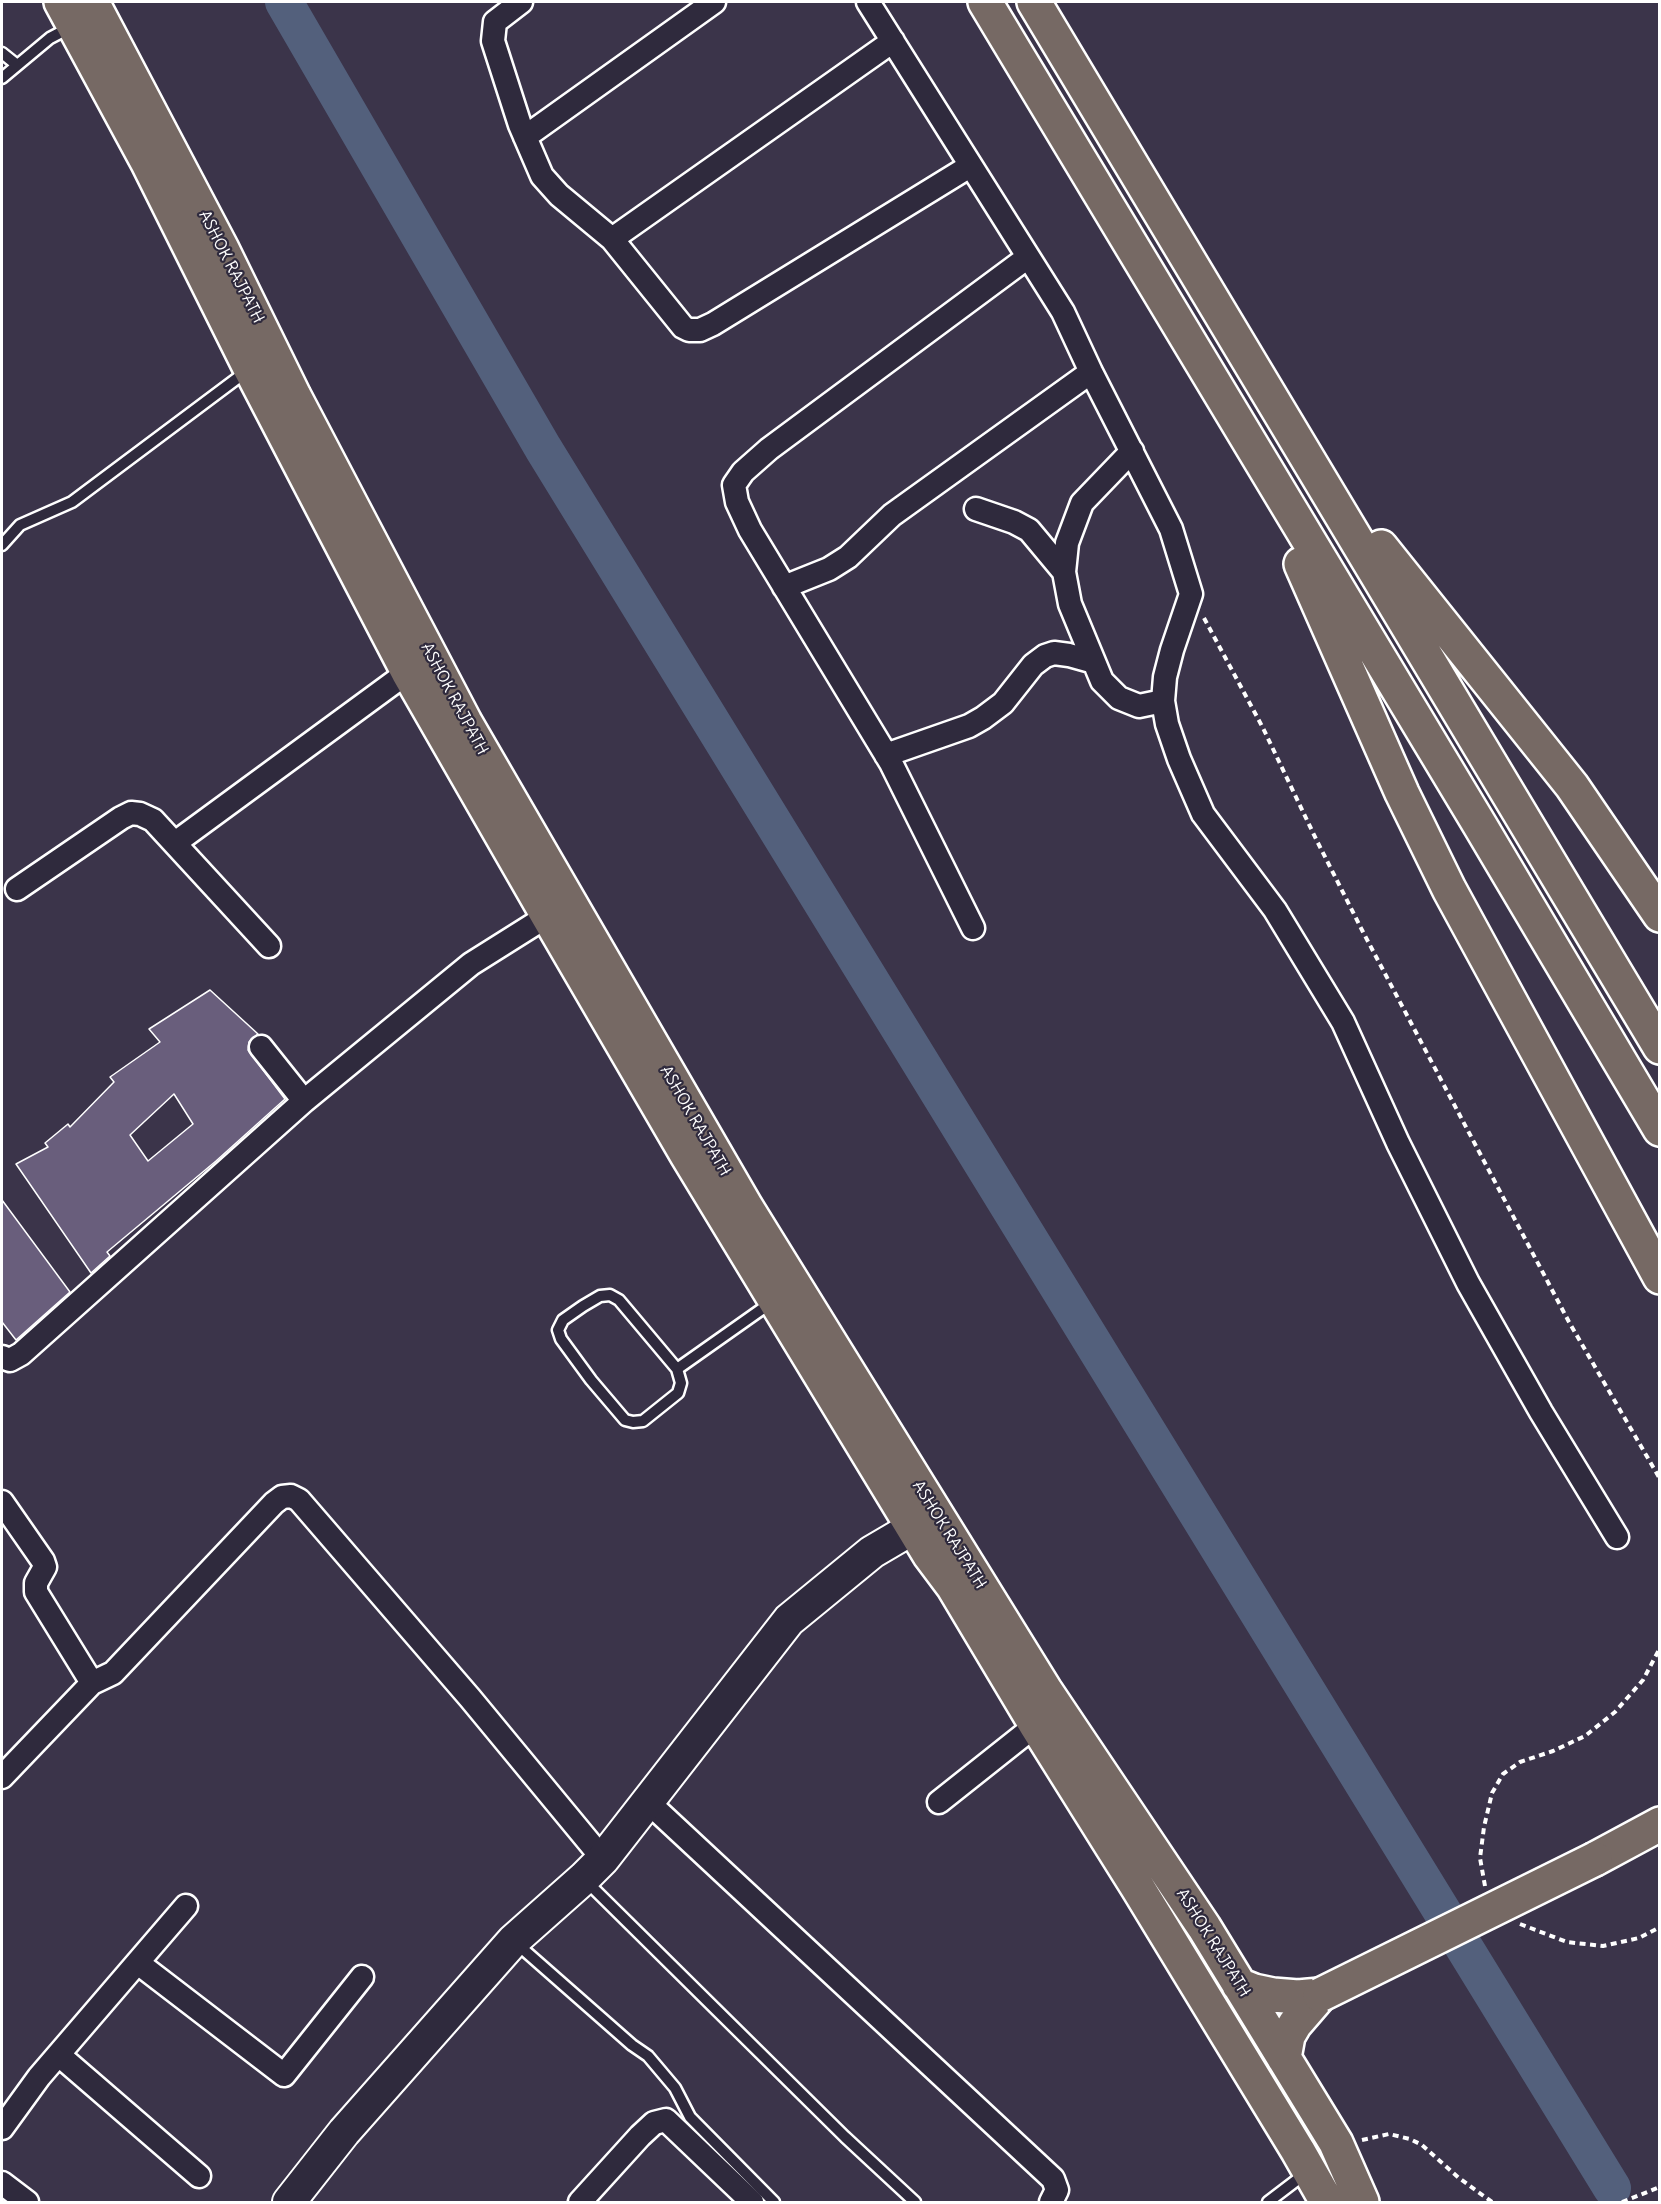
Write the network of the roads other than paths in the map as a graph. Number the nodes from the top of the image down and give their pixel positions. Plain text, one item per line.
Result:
1 (521, 2) edge
2 (714, 2) edge
3 (868, 2) edge
4 (985, 2) edge
5 (1034, 2) edge
6 (83, 13) edge
7 (893, 41) junction
8 (2, 52) edge
9 (17, 65) junction
10 (2, 78) edge
11 (525, 137) junction
12 (970, 166) junction
13 (612, 240) junction
14 (1028, 257) junction
15 (250, 368) junction
16 (1091, 372) junction
17 (1243, 433) junction
18 (1132, 450) junction
19 (1304, 452) junction
20 (976, 509) dead end
21 (2, 545) edge
22 (1064, 572) junction
23 (784, 587) junction
24 (1094, 662) junction
25 (420, 667) junction
26 (1163, 701) junction
27 (886, 755) junction
28 (175, 843) junction
29 (17, 889) dead end
30 (559, 909) junction
31 (1659, 915) edge
32 (973, 928) dead end
33 (269, 946) dead end
34 (261, 1047) dead end
35 (1659, 1047) edge
36 (304, 1101) junction
37 (1659, 1128) edge
38 (1659, 1277) edge
39 (785, 1293) junction
40 (2, 1357) edge
41 (677, 1369) junction
42 (2, 1502) edge
43 (925, 1521) junction
44 (1617, 1537) dead end
45 (92, 1683) junction
46 (1036, 1725) junction
47 (2, 1777) edge
48 (648, 1802) junction
49 (939, 1802) dead end
50 (1659, 1824) edge
51 (594, 1869) junction
52 (186, 1906) dead end
53 (513, 1941) junction
54 (138, 1963) junction
55 (363, 1977) dead end
56 (1239, 1985) junction
57 (1320, 1995) junction
58 (59, 2055) junction
59 (1284, 2058) junction
60 (2, 2128) edge
61 (1309, 2170) junction
62 (198, 2176) dead end
63 (2, 2183) edge
64 (27, 2202) edge
65 (289, 2202) edge
66 (579, 2202) edge
67 (752, 2202) edge
68 (774, 2202) edge
69 (915, 2202) edge
70 (1051, 2202) edge
71 (1268, 2202) edge
72 (1327, 2202) edge
73 (1362, 2202) edge

1 - 11 street
2 - 11 street
3 - 7 street
4 - 17 main road
5 - 19 main road
6 - 9 lane
6 - 15 main road, ASHOK RAJPATH
6 - 25 main road, ASHOK RAJPATH
7 - 12 street
7 - 13 street
8 - 9 lane
9 - 10 lane
11 - 13 street
12 - 13 street
12 - 14 street
14 - 16 street
14 - 23 street
15 - 21 lane
15 - 25 main road, ASHOK RAJPATH
16 - 18 street
16 - 23 street
17 - 37 main road
17 - 38 main road
18 - 22 street
18 - 26 street
19 - 31 main road
19 - 35 main road
20 - 22 street
22 - 24 street
23 - 27 street
24 - 26 street
24 - 27 street
25 - 28 street
25 - 30 main road, ASHOK RAJPATH
26 - 44 street
27 - 32 street
28 - 29 street
28 - 33 street
30 - 36 street
30 - 39 main road, ASHOK RAJPATH
34 - 36 street
36 - 40 street
39 - 41 lane
39 - 43 main road, ASHOK RAJPATH
41 - 41 lane
42 - 45 street
43 - 46 main road, ASHOK RAJPATH
43 - 48 street
43 - 56 main road, ASHOK RAJPATH
45 - 47 street
45 - 51 street
46 - 49 street
46 - 61 main road, ASHOK RAJPATH
48 - 51 street
48 - 70 street
50 - 57 main road, bridge
51 - 53 street
51 - 69 lane
52 - 54 street
53 - 65 street
53 - 68 lane
54 - 55 street
54 - 58 street
56 - 57 main road
56 - 59 main road, ASHOK RAJPATH
57 - 59 main road
58 - 60 street
58 - 62 street
59 - 73 main road, ASHOK RAJPATH
61 - 71 lane
61 - 72 main road, ASHOK RAJPATH
63 - 64 street
66 - 67 street

